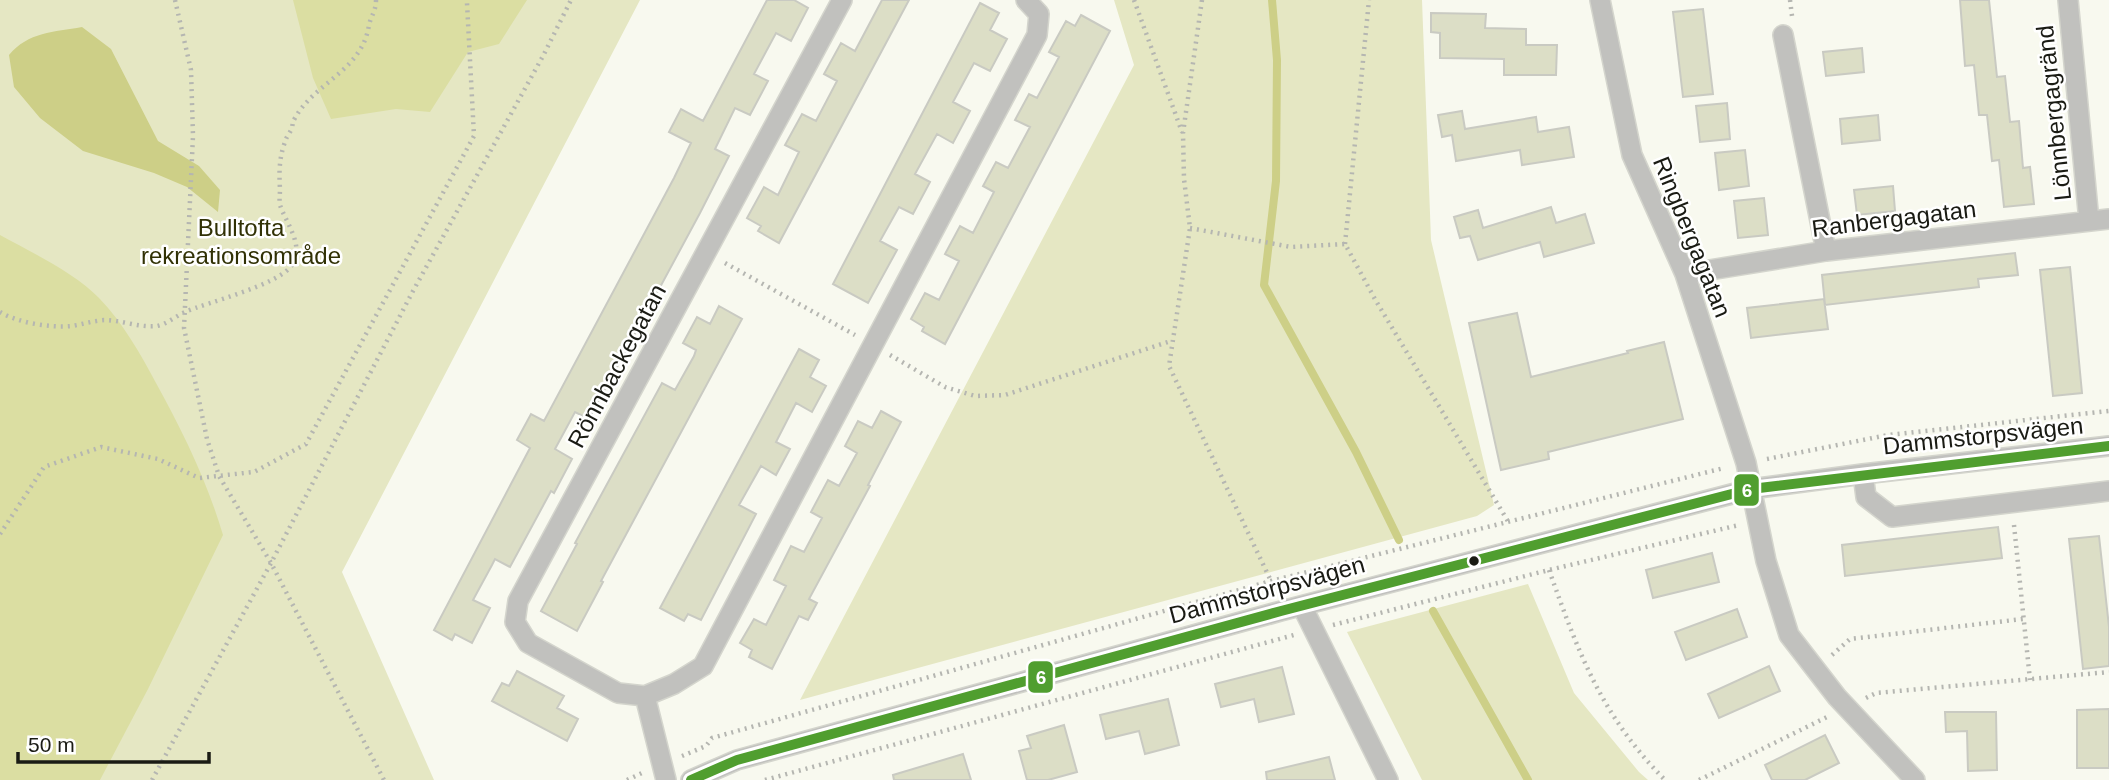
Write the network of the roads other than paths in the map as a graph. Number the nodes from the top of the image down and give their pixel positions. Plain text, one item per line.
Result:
1 (842, 0) edge
2 (1026, 0) edge
3 (1600, 0) edge
4 (2067, 0) edge
5 (1783, 34) dead end
6 (2099, 220) edge
7 (1826, 251) junction
8 (1685, 274) junction
9 (2109, 446) edge
10 (1863, 474) junction
11 (1751, 489) junction
12 (2109, 491) edge
13 (1302, 606) junction
14 (645, 696) junction
15 (664, 772) edge
16 (691, 780) edge
17 (1388, 780) edge
18 (1915, 780) edge

1 - 14 street, Rönnbackegatan
2 - 14 street
3 - 8 street, Ringbergagatan
4 - 6 street, Lönnbergagränd
5 - 7 street
6 - 7 street, Ranbergagatan
7 - 8 street, Ranbergagatan
8 - 11 street, Ringbergagatan
9 - 10 street, Dammstorpsvägen
10 - 11 street, Dammstorpsvägen
10 - 12 street, Dammstorpsvägen
11 - 13 street, Dammstorpsvägen
11 - 18 street, Ringbergagatan
13 - 16 street, Dammstorpsvägen
13 - 17 street
14 - 15 street

